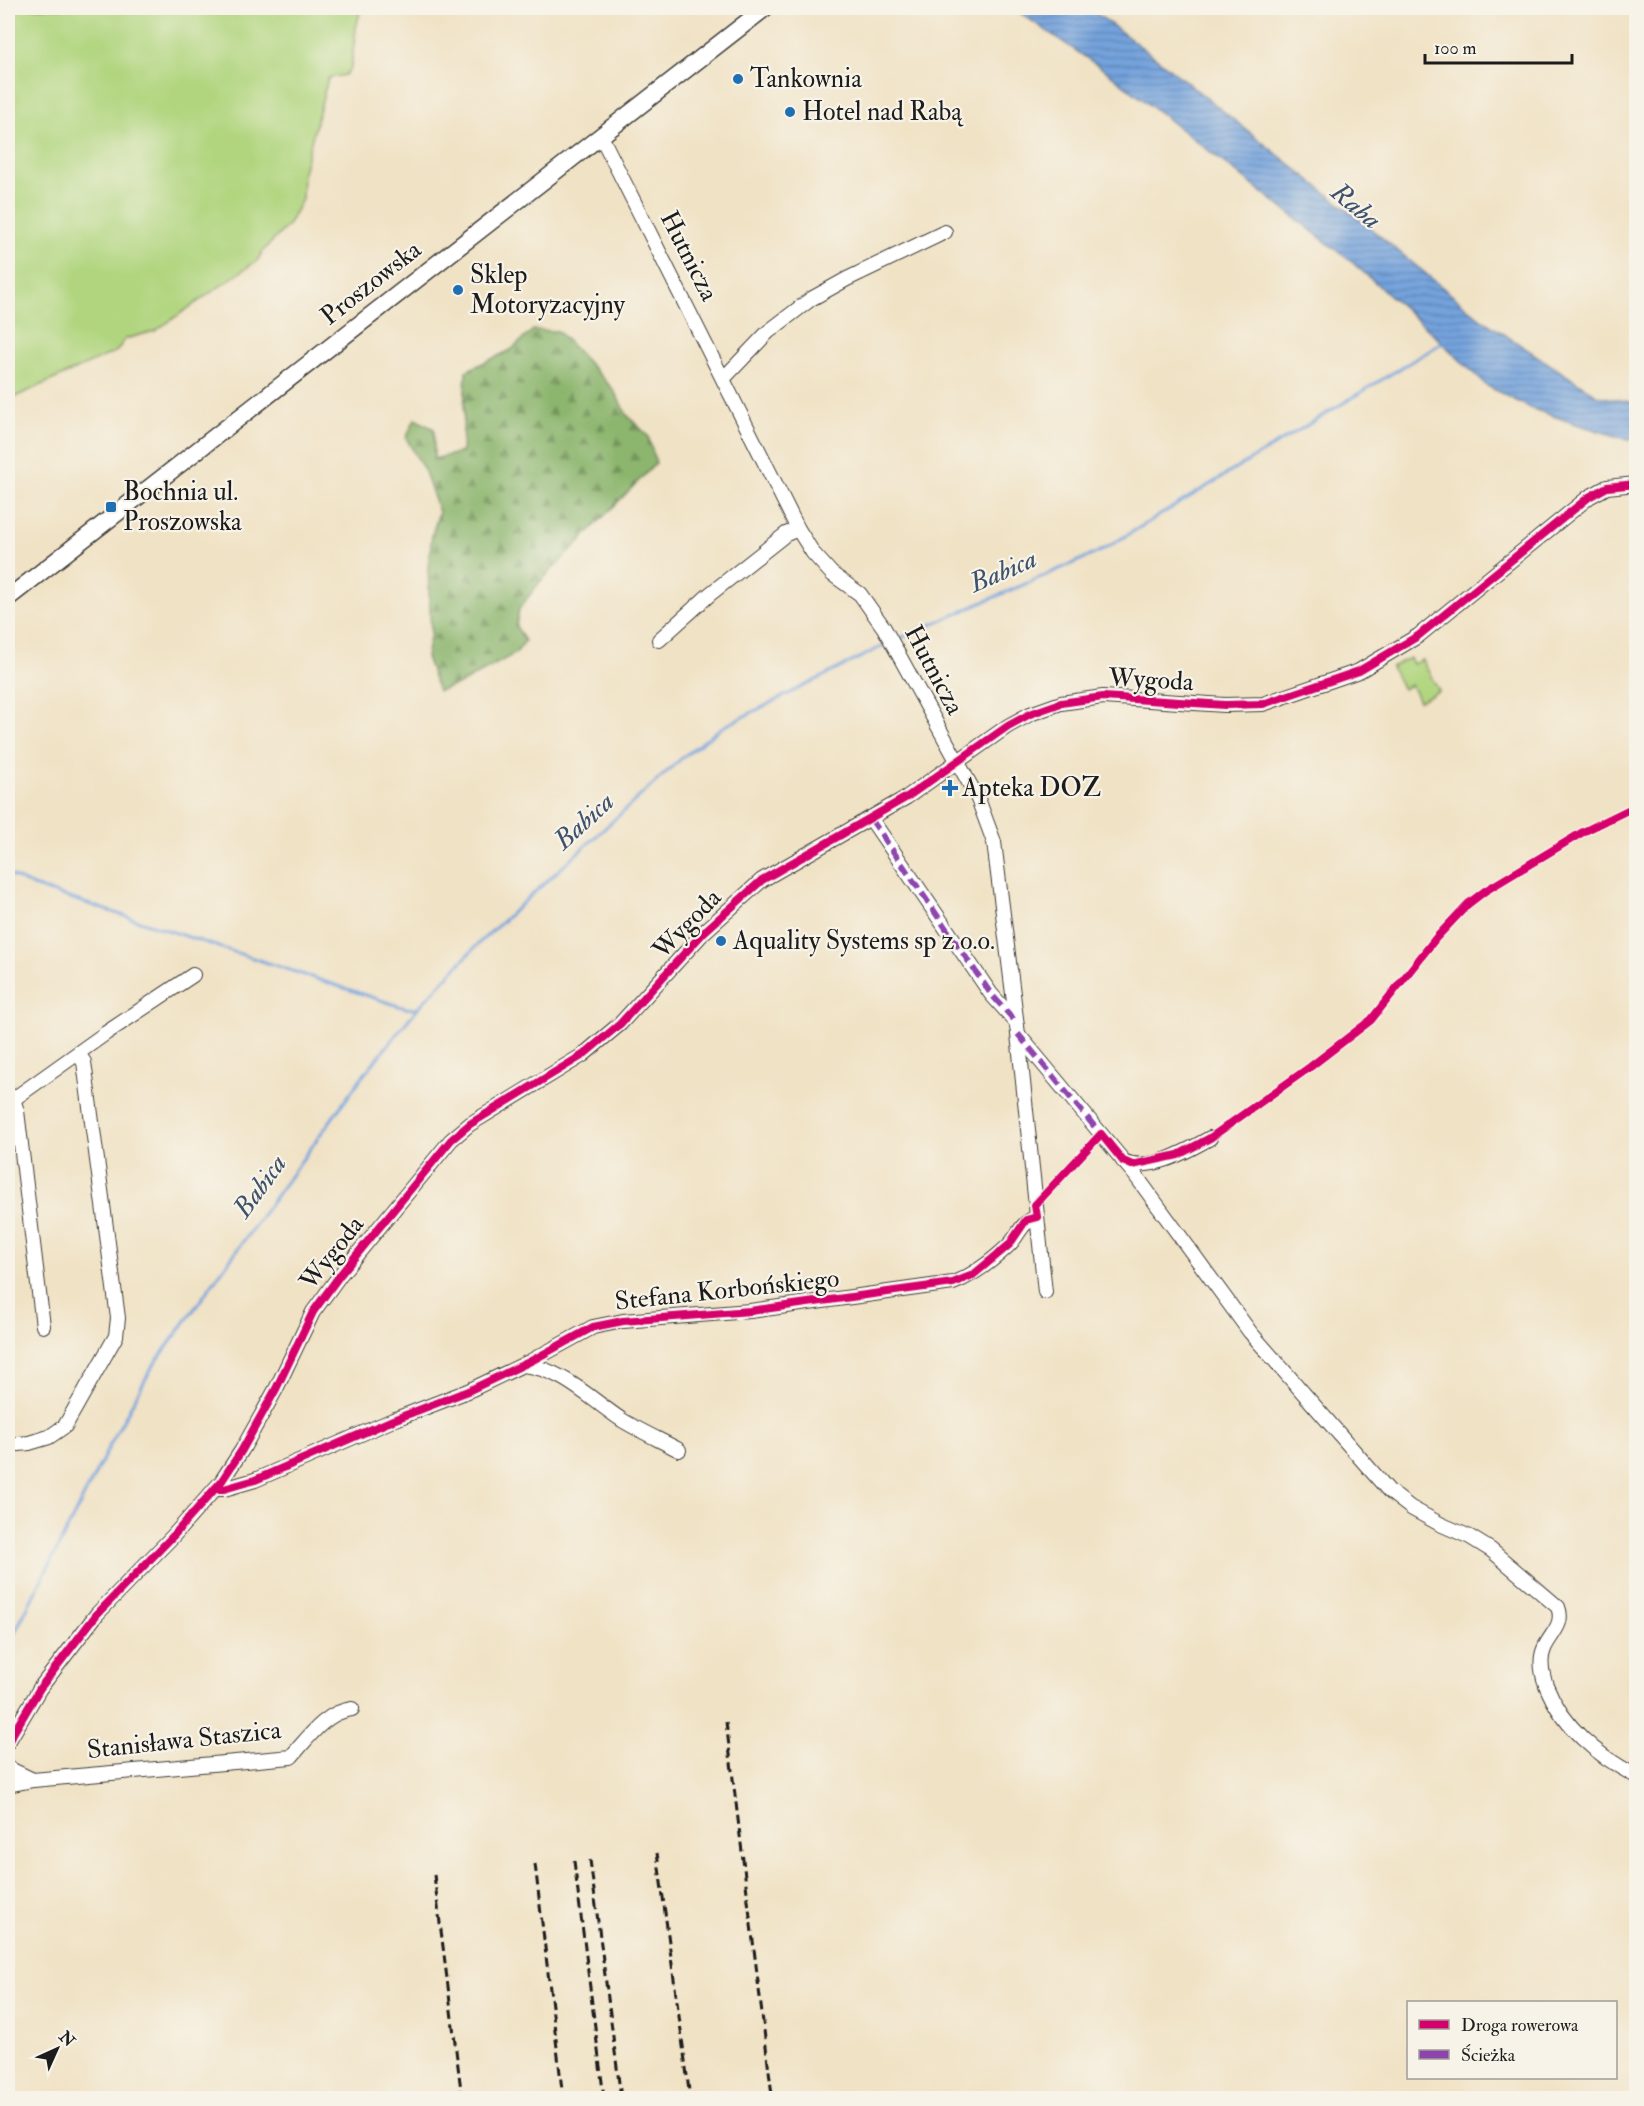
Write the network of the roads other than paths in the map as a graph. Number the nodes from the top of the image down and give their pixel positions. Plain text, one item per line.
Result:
1 (765, 8) edge
2 (601, 136) junction
3 (945, 232) dead end
4 (724, 378) junction
5 (1636, 484) edge
6 (798, 529) junction
7 (8, 598) edge
8 (659, 640) dead end
9 (958, 762) junction
10 (871, 819) junction
11 (193, 975) dead end
12 (1017, 1028) junction
13 (78, 1054) junction
14 (10, 1101) edge
15 (1210, 1138) dead end
16 (1123, 1161) junction
17 (1036, 1217) junction
18 (1046, 1292) dead end
19 (43, 1326) dead end
20 (523, 1365) junction
21 (8, 1445) edge
22 (679, 1450) dead end
23 (214, 1489) junction
24 (352, 1709) dead end
25 (8, 1742) edge
26 (8, 1768) edge
27 (1636, 1776) edge
28 (33, 1780) junction
29 (8, 1785) edge

1 - 2 main road, Proszowska
2 - 4 street, Hutnicza
2 - 7 main road, Proszowska
3 - 4 street
4 - 6 street, Hutnicza
5 - 9 street, Wygoda
6 - 8 street
6 - 9 street, Hutnicza
9 - 10 street, Wygoda
9 - 12 street, Hutnicza
10 - 12 street
10 - 23 street, Wygoda
11 - 13 street
12 - 16 street
12 - 17 street, Hutnicza
13 - 14 street
13 - 21 street
14 - 19 street
15 - 16 street
16 - 27 street
17 - 18 street, Hutnicza
17 - 20 street, Stefana Korbońskiego
20 - 22 street
20 - 23 street, Stefana Korbońskiego
23 - 25 street, Wygoda
24 - 28 street, Stanisława Staszica
26 - 28 street
28 - 29 street, Stanisława Staszica

